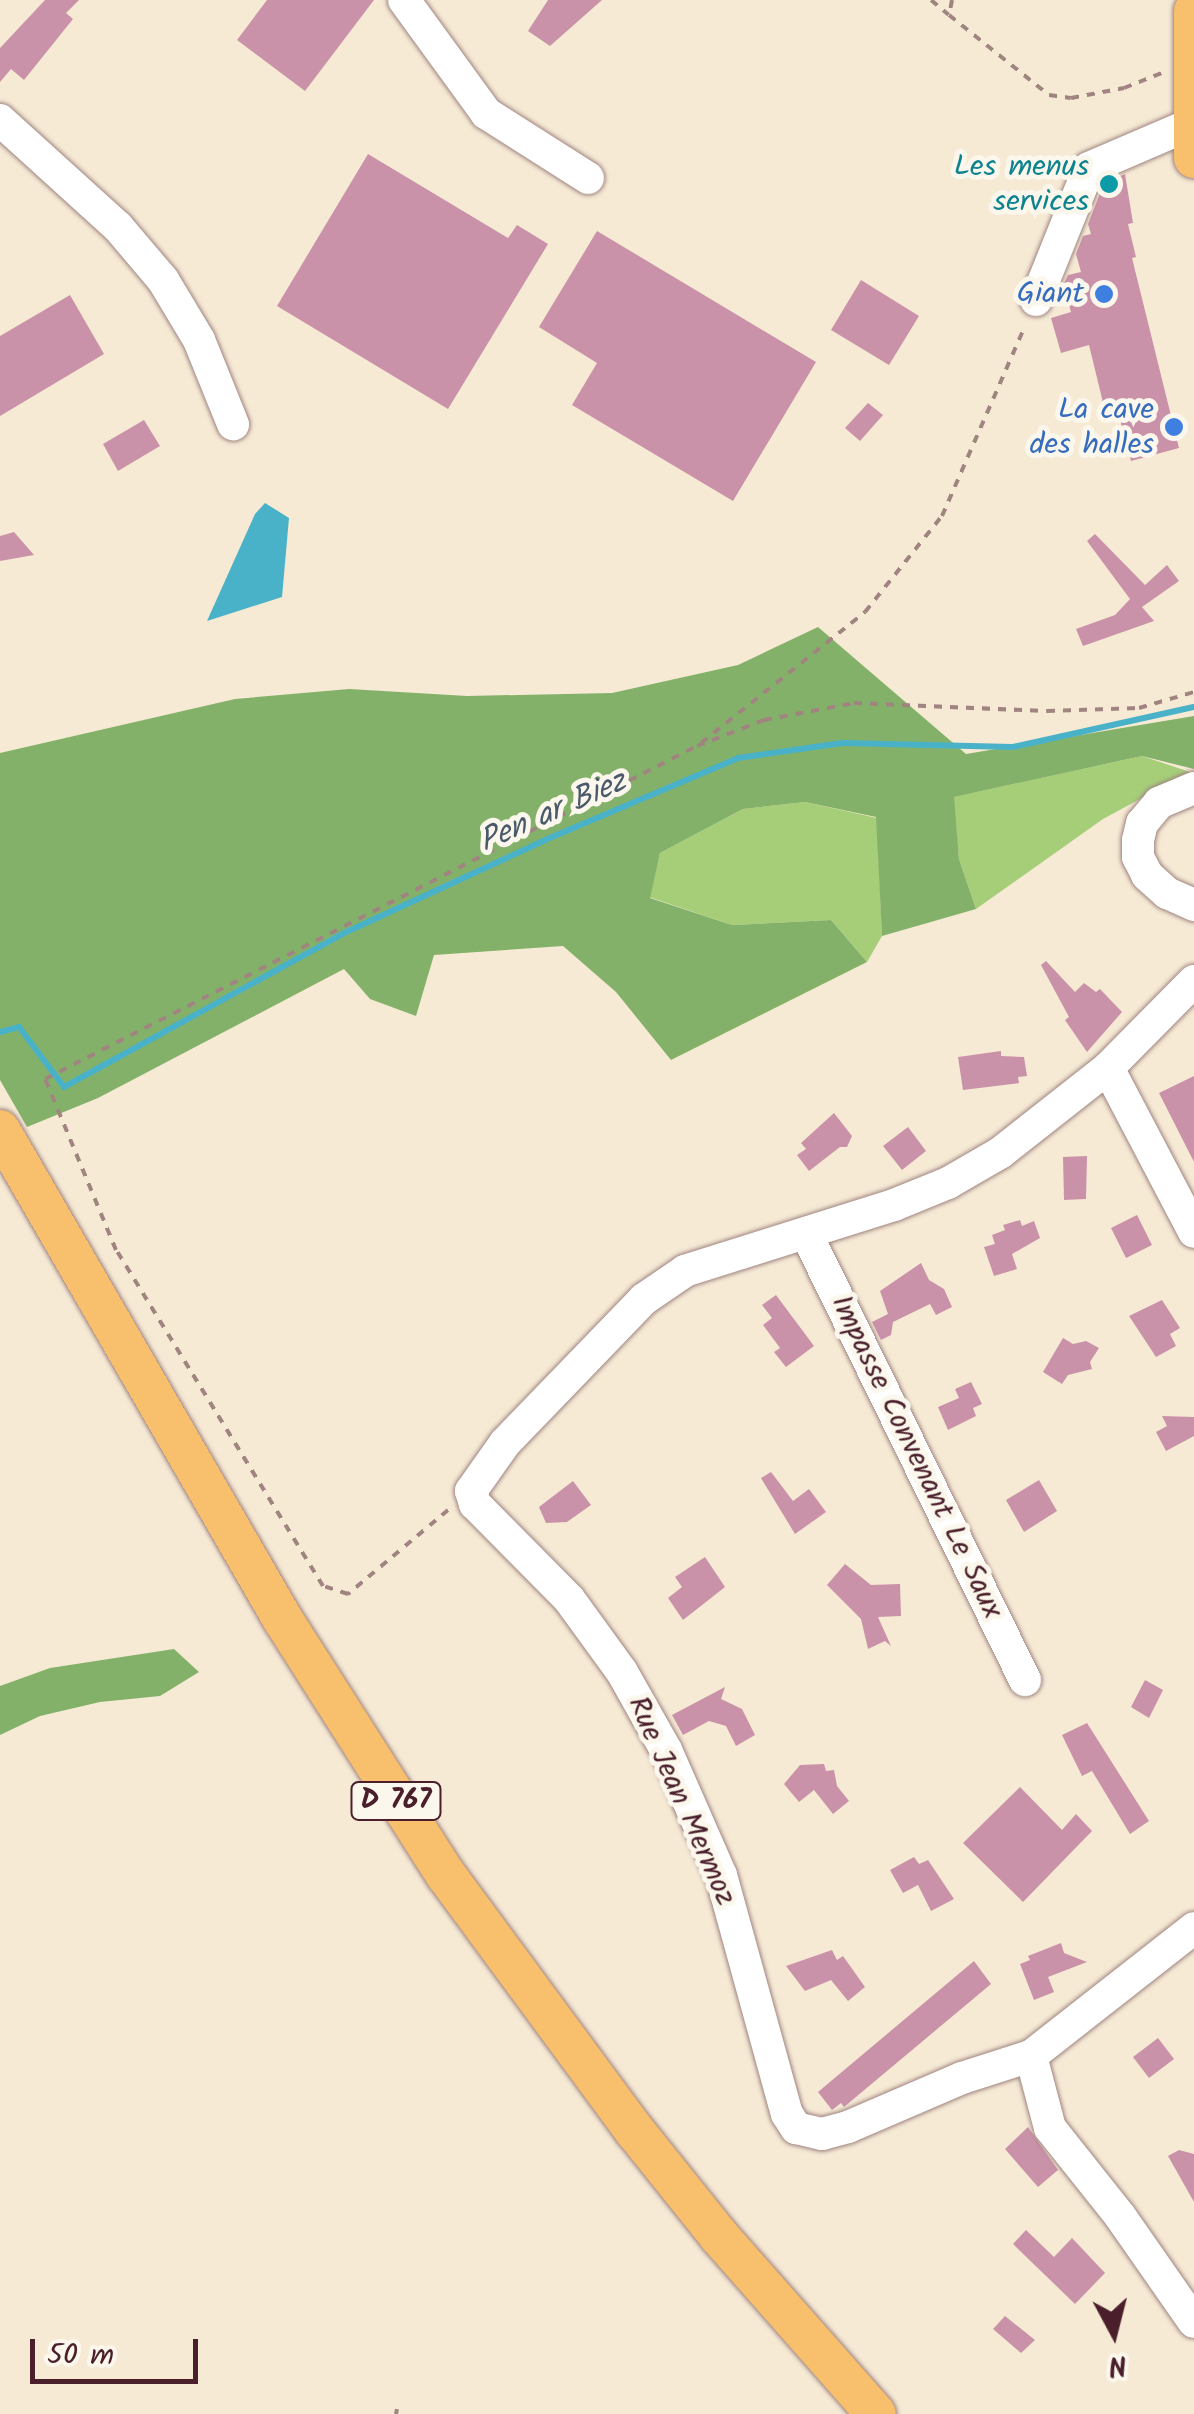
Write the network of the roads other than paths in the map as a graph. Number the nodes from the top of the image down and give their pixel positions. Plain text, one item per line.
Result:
1 (404, 0) edge
2 (1194, 11) edge
3 (1192, 62) edge
4 (0, 120) edge
5 (1192, 141) edge
6 (588, 178) dead end
7 (1036, 300) road end
8 (233, 424) dead end
9 (1194, 788) edge
10 (1194, 905) edge
11 (1194, 980) edge
12 (1108, 1068) junction
13 (0, 1130) edge
14 (1194, 1232) edge
15 (806, 1233) junction
16 (1025, 1680) dead end
17 (1194, 1928) edge
18 (1031, 2056) junction
19 (1194, 2322) edge
20 (876, 2414) edge

1 - 6 street
2 - 3 main road
3 - 5 main road
4 - 8 street
5 - 7 street
9 - 10 street
11 - 12 street
12 - 14 street
12 - 15 street
13 - 20 main road, D 767
15 - 16 street, Impasse Convenant Le Saux
15 - 18 street, Rue Jean Mermoz
17 - 18 street, Rue Jean Mermoz
18 - 19 street

